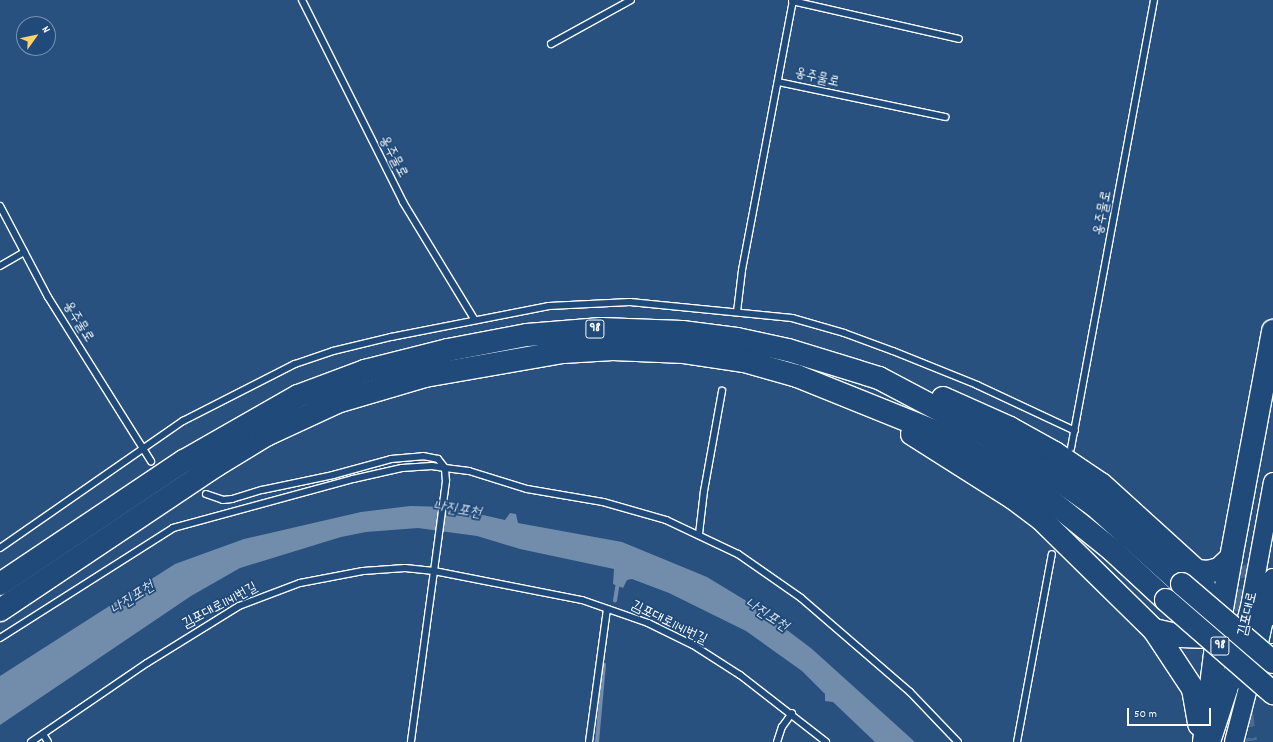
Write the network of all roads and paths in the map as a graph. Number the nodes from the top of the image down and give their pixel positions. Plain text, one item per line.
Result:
1 (302, 0) edge
2 (631, 0) edge
3 (793, 0) edge
4 (1154, 0) edge
5 (959, 39) dead end
6 (550, 44) dead end
7 (778, 82) junction
8 (945, 117) dead end
9 (0, 206) edge
10 (24, 252) junction
11 (0, 266) edge
12 (737, 312) junction
13 (474, 319) junction
14 (1273, 331) edge
15 (1273, 385) edge
16 (722, 391) dead end
17 (852, 396) junction
18 (1074, 431) junction
19 (142, 447) junction
20 (1071, 448) dead end
21 (151, 461) dead end
22 (445, 468) junction
23 (1273, 482) edge
24 (206, 494) dead end
25 (699, 534) junction
26 (0, 548) edge
27 (1052, 554) dead end
28 (1236, 562) junction
29 (434, 571) junction
30 (1190, 577) junction
31 (1273, 578) edge
32 (0, 584) edge
33 (607, 609) junction
34 (0, 610) edge
35 (1266, 616) junction
36 (1154, 630) junction
37 (1244, 630) junction
38 (1180, 636) junction
39 (1217, 637) junction
40 (0, 638) edge
41 (1267, 660) edge
42 (1231, 680) junction
43 (1273, 693) edge
44 (792, 713) junction
45 (43, 734) junction
46 (31, 742) edge
47 (48, 742) edge
48 (411, 742) edge
49 (589, 742) edge
50 (777, 742) edge
51 (826, 742) edge
52 (958, 742) edge
53 (1017, 742) edge
54 (1200, 742) edge
55 (1204, 742) edge
56 (1211, 742) edge
57 (1234, 742) edge

1 - 13 lane, 옹주물로
2 - 6 lane
3 - 5 lane
3 - 7 lane
4 - 18 lane, 옹주물로
7 - 8 lane, 옹주물로
7 - 12 lane
9 - 10 lane, 옹주물로
10 - 11 lane
10 - 19 lane, 옹주물로
12 - 13 lane
12 - 18 lane
13 - 19 lane
14 - 28 highway
15 - 28 highway
16 - 25 lane
17 - 34 highway, 98
17 - 36 highway
17 - 43 highway, 98, bridge
18 - 20 lane, 옹주물로
19 - 21 lane, 옹주물로
19 - 26 lane
22 - 24 lane
22 - 25 lane
22 - 29 lane
22 - 40 lane
23 - 37 main road, 김포대로
25 - 52 lane
27 - 53 lane
28 - 30 highway
28 - 39 highway
29 - 33 lane, 김포대로1141번길
29 - 45 lane, 김포대로1141번길
29 - 48 lane
30 - 32 highway, 98
30 - 38 highway
30 - 41 highway, 98, bridge
31 - 35 main road, 김포대로
33 - 44 lane, 김포대로1141번길
33 - 49 lane
35 - 37 highway
35 - 41 main road, 김포대로
36 - 38 highway
36 - 54 highway
37 - 39 highway
37 - 42 main road, 김포대로
38 - 39 highway
39 - 55 highway
41 - 42 highway
41 - 57 main road, 김포대로
42 - 56 main road, 김포대로
44 - 50 lane
44 - 51 lane, 김포대로1141번길
45 - 46 lane, 김포대로1141번길
45 - 47 lane

